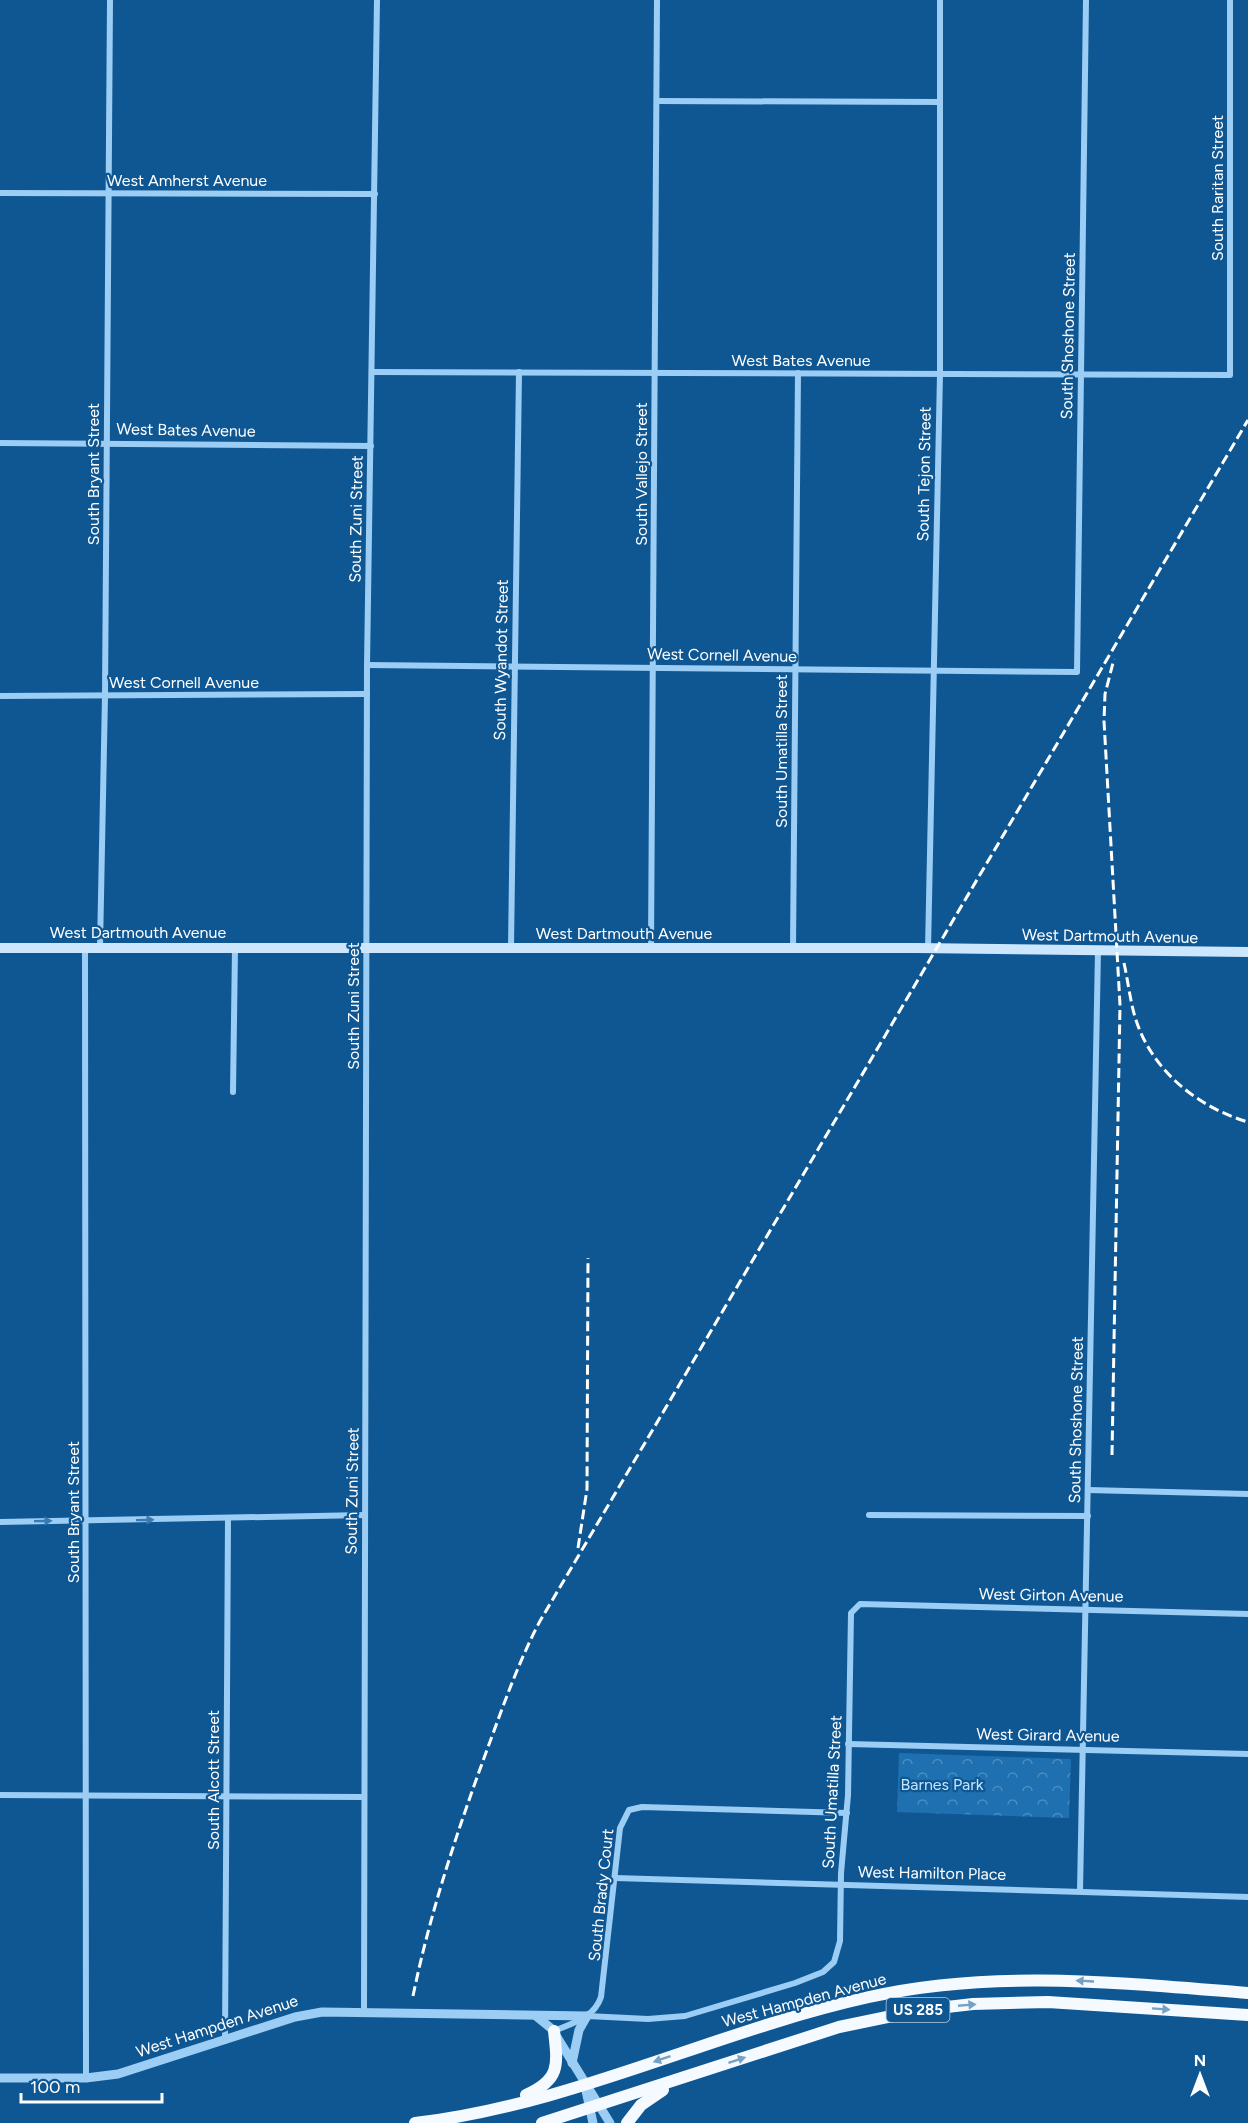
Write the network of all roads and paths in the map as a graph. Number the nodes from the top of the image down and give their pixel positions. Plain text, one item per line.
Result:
1 (110, 0) edge
2 (376, 0) edge
3 (657, 0) edge
4 (940, 0) edge
5 (1086, 0) edge
6 (1230, 0) edge
7 (657, 101) junction
8 (940, 102) junction
9 (0, 193) edge
10 (108, 193) junction
11 (375, 194) junction
12 (372, 372) junction
13 (519, 372) junction
14 (655, 373) junction
15 (798, 374) junction
16 (940, 374) junction
17 (1081, 375) junction
18 (1230, 375) joint
19 (0, 443) edge
20 (107, 443) junction
21 (371, 446) junction
22 (368, 665) junction
23 (515, 666) junction
24 (653, 668) junction
25 (796, 669) junction
26 (934, 671) junction
27 (1077, 672) joint
28 (368, 694) junction
29 (0, 696) edge
30 (105, 696) junction
31 (85, 947) junction
32 (100, 947) junction
33 (235, 947) junction
34 (366, 947) junction
35 (511, 947) junction
36 (0, 948) edge
37 (651, 948) junction
38 (793, 948) junction
39 (928, 949) junction
40 (1098, 951) junction
41 (1248, 952) edge
42 (233, 1092) dead end
43 (1088, 1490) junction
44 (1248, 1494) edge
45 (365, 1515) junction
46 (869, 1515) dead end
47 (1088, 1516) junction
48 (228, 1520) junction
49 (86, 1521) junction
50 (0, 1522) edge
51 (855, 1608) joint
52 (1086, 1610) junction
53 (1248, 1614) edge
54 (848, 1744) junction
55 (1083, 1749) junction
56 (1248, 1754) edge
57 (86, 1794) junction
58 (0, 1795) edge
59 (226, 1796) junction
60 (363, 1797) junction
61 (847, 1813) junction
62 (615, 1878) junction
63 (842, 1885) junction
64 (1080, 1891) junction
65 (1248, 1897) edge
66 (823, 1972) joint
67 (1248, 1993) edge
68 (364, 2011) junction
69 (534, 2015) junction
70 (1248, 2015) edge
71 (587, 2016) junction
72 (554, 2031) junction
73 (225, 2041) junction
74 (572, 2063) junction
75 (707, 2070) junction
76 (0, 2078) edge
77 (86, 2078) junction
78 (584, 2084) junction
79 (602, 2105) junction
80 (588, 2109) junction
81 (493, 2110) junction
82 (415, 2123) edge
83 (542, 2123) edge
84 (593, 2123) edge
85 (610, 2123) edge
86 (627, 2123) edge

1 - 10 street, South Bryant Street
2 - 11 street, South Zuni Street
3 - 7 street, South Vallejo Street
4 - 8 street, South Tejon Street
5 - 17 street, South Shoshone Street
6 - 18 street, South Raritan Street
7 - 8 street
7 - 14 street, South Vallejo Street
8 - 16 street, South Tejon Street
9 - 10 street, West Amherst Avenue
10 - 11 street, West Amherst Avenue
10 - 20 street, South Bryant Street
11 - 12 street, South Zuni Street
12 - 13 street, West Bates Avenue
12 - 21 street, South Zuni Street
13 - 14 street, West Bates Avenue
13 - 23 street, South Wyandot Street
14 - 15 street, West Bates Avenue
14 - 24 street, South Vallejo Street
15 - 16 street, West Bates Avenue
15 - 25 street, South Umatilla Street
16 - 17 street, West Bates Avenue
16 - 26 street, South Tejon Street
17 - 18 street, West Bates Avenue
17 - 27 street, South Shoshone Street
19 - 20 street, West Bates Avenue
20 - 21 street, West Bates Avenue
20 - 30 street, South Bryant Street
21 - 22 street, South Zuni Street
22 - 23 street, West Cornell Avenue
22 - 28 street, South Zuni Street
23 - 24 street, West Cornell Avenue
23 - 35 street, South Wyandot Street
24 - 25 street, West Cornell Avenue
24 - 37 street, South Vallejo Street
25 - 26 street, West Cornell Avenue
25 - 38 street, South Umatilla Street
26 - 27 street, West Cornell Avenue
26 - 39 street, South Tejon Street
28 - 30 street, West Cornell Avenue
28 - 34 street, South Zuni Street
29 - 30 street, West Cornell Avenue
30 - 32 street, South Bryant Street
31 - 32 main road, West Dartmouth Avenue
31 - 36 main road, West Dartmouth Avenue
31 - 49 street, South Bryant Street
32 - 33 main road, West Dartmouth Avenue
33 - 34 main road, West Dartmouth Avenue
33 - 42 street
34 - 35 main road, West Dartmouth Avenue
34 - 45 street, South Zuni Street
35 - 37 main road, West Dartmouth Avenue
37 - 38 main road, West Dartmouth Avenue
38 - 39 main road, West Dartmouth Avenue
39 - 40 main road, West Dartmouth Avenue
40 - 41 main road, West Dartmouth Avenue
40 - 43 street, South Shoshone Street
43 - 44 street
43 - 47 street, South Shoshone Street
45 - 48 street
45 - 60 street, South Zuni Street
46 - 47 street
47 - 52 street, South Shoshone Street
49 -> 48 street
48 - 59 street, South Alcott Street
50 -> 49 street
49 - 57 street, South Bryant Street
51 - 52 street, West Girton Avenue
51 - 54 street, South Umatilla Street
52 - 53 street, West Girton Avenue
52 - 55 street, South Shoshone Street
54 - 55 street, West Girard Avenue
54 - 61 street, South Umatilla Street
55 - 56 street, West Girard Avenue
55 - 64 street, South Shoshone Street
57 - 58 street
57 - 59 street
57 - 77 street, South Bryant Street
59 - 60 street
59 - 73 street, South Alcott Street
60 - 68 street, South Zuni Street
61 - 62 street, South Brady Court
61 - 63 street, South Umatilla Street
62 - 63 street, West Hamilton Place
62 - 71 street, South Brady Court
63 - 64 street, West Hamilton Place
63 - 66 street, South Umatilla Street
64 - 65 street, West Hamilton Place
66 - 71 street, West Hampden Avenue
67 -> 78 highway, West Hampden Avenue / US 285
68 - 69 street, West Hampden Avenue
68 - 73 street, West Hampden Avenue
69 - 71 street, West Hampden Avenue
69 - 72 street
75 -> 70 highway, US 285
71 - 72 street
71 - 74 street
72 - 74 street
72 - 81 highway
73 - 77 street, West Hampden Avenue
74 - 78 street
75 - 79 highway, US 285
75 - 86 highway
76 - 77 street, West Hampden Avenue
78 - 79 street
78 - 80 street
78 - 81 highway, West Hampden Avenue / US 285
79 - 80 highway, US 285
79 - 85 street
80 - 83 highway, US 285
80 - 84 street
81 - 82 highway, West Hampden Avenue / US 285

